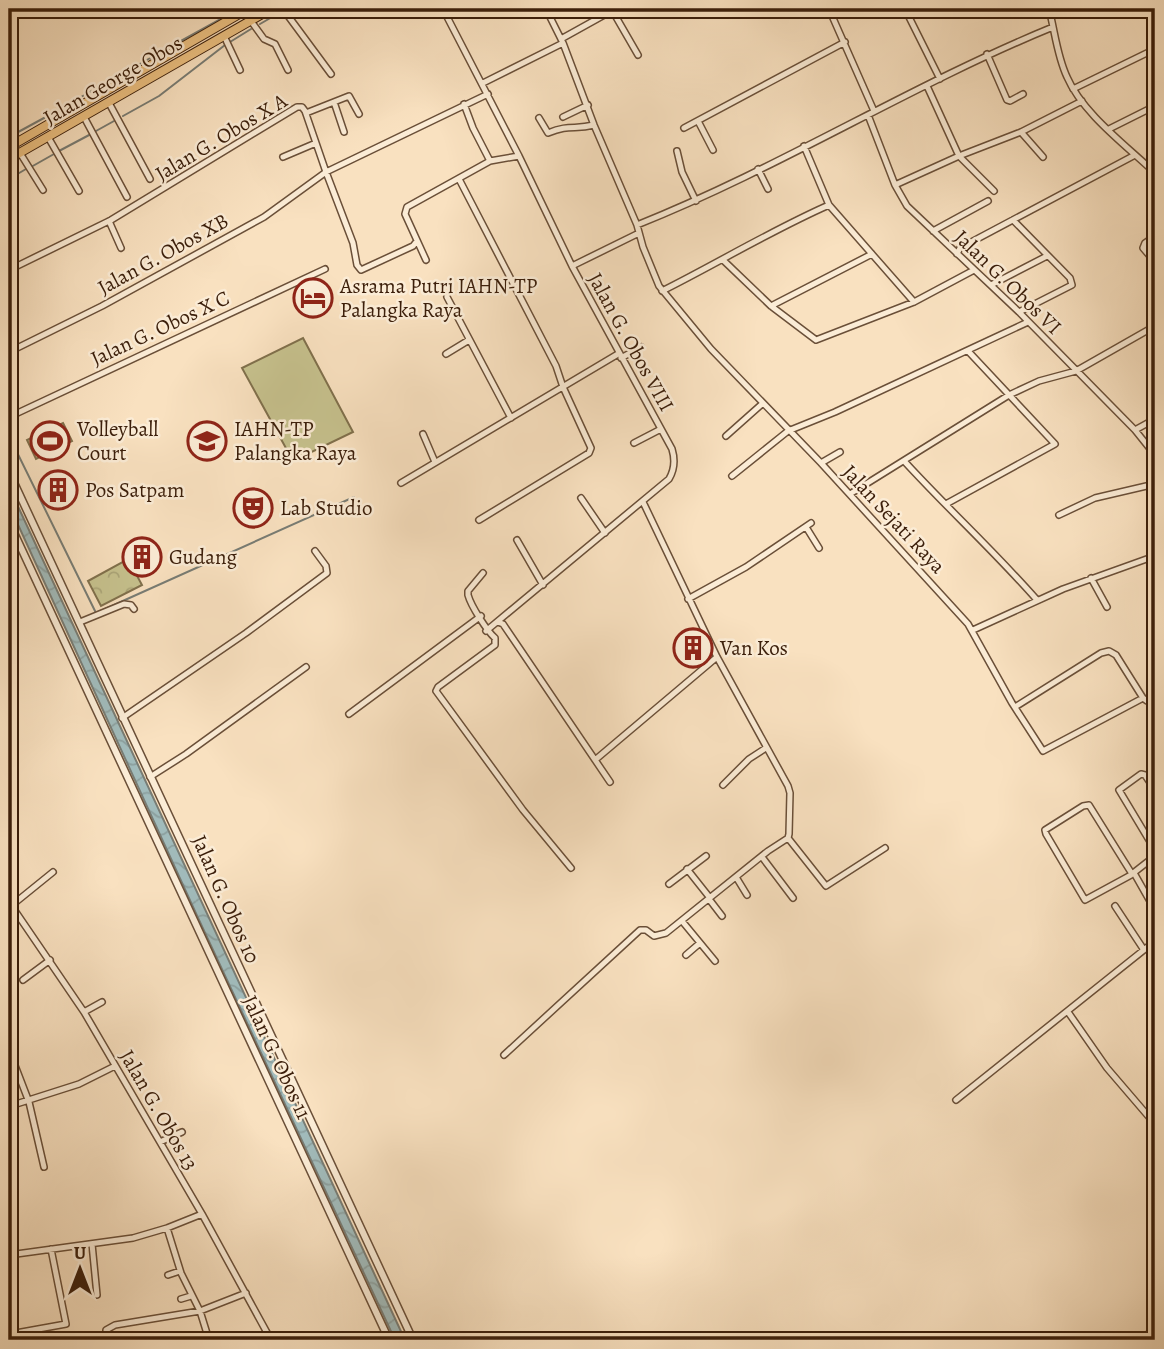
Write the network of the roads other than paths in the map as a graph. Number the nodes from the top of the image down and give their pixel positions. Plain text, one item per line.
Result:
1 (271, 9) edge
2 (283, 9) edge
3 (443, 9) edge
4 (461, 9) edge
5 (546, 9) edge
6 (613, 9) edge
7 (830, 9) edge
8 (905, 9) edge
9 (1049, 9) edge
10 (244, 10) edge
11 (447, 16) junction
12 (251, 21) junction
13 (1053, 27) junction
14 (224, 36) junction
15 (562, 41) junction
16 (845, 42) junction
17 (1155, 49) edge
18 (987, 54) junction
19 (638, 55) dead end
20 (240, 70) dead end
21 (288, 70) dead end
22 (331, 74) dead end
23 (940, 79) junction
24 (483, 83) junction
25 (927, 86) junction
26 (1073, 89) junction
27 (1023, 93) dead end
28 (488, 94) junction
29 (1082, 101) junction
30 (334, 102) junction
31 (109, 103) junction
32 (464, 104) junction
33 (588, 105) junction
34 (1155, 106) edge
35 (874, 111) junction
36 (306, 113) junction
37 (359, 114) dead end
38 (868, 115) junction
39 (84, 117) junction
40 (563, 117) dead end
41 (539, 118) dead end
42 (698, 121) junction
43 (594, 125) junction
44 (684, 128) dead end
45 (1109, 128) junction
46 (344, 132) dead end
47 (1021, 132) junction
48 (48, 137) junction
49 (316, 143) junction
50 (804, 146) junction
51 (9, 147) edge
52 (713, 150) dead end
53 (677, 151) dead end
54 (20, 153) junction
55 (1135, 155) junction
56 (519, 156) junction
57 (959, 156) junction
58 (283, 157) dead end
59 (1043, 157) dead end
60 (9, 159) edge
61 (490, 162) junction
62 (758, 169) junction
63 (326, 172) junction
64 (1155, 173) edge
65 (459, 178) junction
66 (150, 180) dead end
67 (895, 185) junction
68 (768, 189) dead end
69 (43, 190) dead end
70 (79, 191) dead end
71 (994, 191) dead end
72 (127, 197) dead end
73 (696, 201) junction
74 (988, 201) dead end
75 (829, 205) junction
76 (1013, 220) junction
77 (109, 221) junction
78 (637, 225) junction
79 (933, 231) junction
80 (639, 233) junction
81 (1155, 236) edge
82 (417, 241) junction
83 (121, 248) dead end
84 (872, 254) junction
85 (957, 254) junction
86 (1047, 257) junction
87 (426, 260) dead end
88 (723, 260) junction
89 (1155, 262) edge
90 (572, 267) junction
91 (325, 269) dead end
92 (9, 270) edge
93 (974, 270) junction
94 (991, 285) junction
95 (662, 290) junction
96 (447, 297) dead end
97 (914, 302) junction
98 (771, 306) junction
99 (1019, 312) junction
100 (1028, 322) junction
101 (1155, 326) edge
102 (468, 339) junction
103 (641, 347) dead end
104 (968, 351) junction
105 (9, 352) edge
106 (446, 354) dead end
107 (620, 356) junction
108 (1076, 371) junction
109 (563, 387) junction
110 (1009, 395) junction
111 (762, 404) junction
112 (9, 417) edge
113 (511, 418) junction
114 (1155, 419) edge
115 (661, 429) junction
116 (1135, 430) junction
117 (788, 431) junction
118 (423, 434) dead end
119 (726, 436) dead end
120 (634, 443) dead end
121 (840, 452) dead end
122 (1155, 455) edge
123 (905, 461) junction
124 (435, 462) junction
125 (821, 463) junction
126 (9, 472) edge
127 (732, 476) dead end
128 (401, 483) dead end
129 (1155, 484) edge
130 (850, 494) junction
131 (581, 498) dead end
132 (643, 502) junction
133 (946, 504) junction
134 (1059, 515) dead end
135 (479, 520) dead end
136 (9, 522) edge
137 (605, 533) junction
138 (517, 540) dead end
139 (819, 548) dead end
140 (315, 551) dead end
141 (1155, 556) edge
142 (483, 573) dead end
143 (1091, 578) junction
144 (543, 585) junction
145 (688, 599) junction
146 (1037, 600) junction
147 (1107, 607) dead end
148 (134, 609) dead end
149 (481, 616) junction
150 (80, 622) junction
151 (498, 622) junction
152 (973, 630) junction
153 (486, 631) junction
154 (717, 657) junction
155 (306, 667) dead end
156 (1143, 698) junction
157 (1155, 698) edge
158 (1015, 707) junction
159 (349, 714) dead end
160 (122, 718) junction
161 (766, 748) junction
162 (595, 760) junction
163 (150, 777) junction
164 (610, 782) dead end
165 (723, 785) dead end
166 (1155, 790) edge
167 (788, 838) junction
168 (886, 848) dead end
169 (1155, 850) edge
170 (706, 856) dead end
171 (1155, 856) edge
172 (762, 857) junction
173 (571, 868) dead end
174 (687, 869) junction
175 (53, 872) dead end
176 (1133, 874) junction
177 (736, 877) junction
178 (669, 884) dead end
179 (747, 895) dead end
180 (710, 898) junction
181 (793, 898) dead end
182 (10, 904) edge
183 (1115, 906) dead end
184 (1155, 910) edge
185 (722, 916) dead end
186 (682, 920) junction
187 (1155, 942) edge
188 (699, 943) junction
189 (1144, 950) junction
190 (686, 955) dead end
191 (50, 960) junction
192 (715, 961) dead end
193 (23, 979) dead end
194 (102, 1002) dead end
195 (84, 1012) junction
196 (1068, 1012) junction
197 (9, 1050) edge
198 (504, 1055) dead end
199 (115, 1066) junction
200 (956, 1100) dead end
201 (29, 1102) junction
202 (10, 1106) edge
203 (1155, 1124) edge
204 (182, 1132) dead end
205 (160, 1142) junction
206 (44, 1167) dead end
207 (202, 1214) junction
208 (167, 1228) junction
209 (92, 1244) junction
210 (51, 1249) junction
211 (9, 1255) edge
212 (180, 1271) junction
213 (168, 1275) dead end
214 (246, 1293) junction
215 (97, 1295) dead end
216 (191, 1296) junction
217 (181, 1299) dead end
218 (200, 1311) junction
219 (1155, 1327) edge
220 (16, 1333) dead end
221 (107, 1340) edge
222 (209, 1340) edge
223 (271, 1340) edge
224 (389, 1340) edge
225 (413, 1340) edge
226 (1142, 1340) edge

1 - 12 main road, Jalan George Obos
2 - 22 street
3 - 11 street, Jalan G. Obos VIII
4 - 11 street
5 - 15 street, Jalan Sejati Raya
6 - 15 street
6 - 19 street
7 - 16 street
8 - 23 street
9 - 13 street
10 - 51 main road, Jalan George Obos
11 - 24 street, Jalan G. Obos VIII
12 - 14 main road, Jalan George Obos
12 - 21 street
13 - 18 street
13 - 26 street
14 - 20 street
14 - 31 main road, Jalan George Obos
15 - 24 street
15 - 33 street, Jalan Sejati Raya
16 - 35 street
16 - 42 street
17 - 26 street
18 - 23 street
18 - 27 street
23 - 25 street
24 - 28 street, Jalan G. Obos VIII
25 - 35 street
25 - 57 street
26 - 29 street
28 - 32 street
28 - 56 street, Jalan G. Obos VIII
29 - 45 street
29 - 47 street
30 - 36 street
30 - 37 street
30 - 46 street
31 - 39 main road, Jalan George Obos
31 - 66 street
32 - 61 street
32 - 63 street
33 - 40 street
33 - 43 street, Jalan Sejati Raya
34 - 45 street
35 - 38 street
36 - 49 street, Jalan G. Obos X A
36 - 77 street, Jalan G. Obos X A
38 - 50 street
38 - 67 street, Jalan G. Obos VI
39 - 48 main road, Jalan George Obos
39 - 72 street
41 - 43 street
42 - 44 street
42 - 52 street
43 - 78 street, Jalan Sejati Raya
45 - 55 street
47 - 57 street
47 - 59 street
48 - 54 main road, Jalan George Obos
48 - 70 street
49 - 58 street
49 - 63 street, Jalan G. Obos X A
50 - 62 street
50 - 75 street
53 - 73 street
54 - 60 main road, Jalan George Obos
54 - 69 street
55 - 64 street
55 - 76 street
56 - 61 street
56 - 90 street, Jalan G. Obos VIII
57 - 67 street
57 - 71 street
61 - 65 street
62 - 68 street
62 - 73 street
63 - 82 street, Jalan G. Obos X A
63 - 105 street, Jalan G. Obos XB
65 - 82 street
65 - 109 street
67 - 79 street, Jalan G. Obos VI
73 - 78 street
74 - 79 street
75 - 84 street
75 - 88 street
76 - 85 street
76 - 86 street
77 - 83 street
77 - 92 street, Jalan G. Obos X A
78 - 80 street, Jalan Sejati Raya
79 - 85 street, Jalan G. Obos VI
80 - 90 street
80 - 95 street, Jalan Sejati Raya
81 - 89 street
82 - 87 street
84 - 97 street
84 - 98 street
85 - 93 street, Jalan G. Obos VI
86 - 94 street
86 - 99 street
88 - 95 street
88 - 98 street
90 - 107 street, Jalan G. Obos VIII
91 - 112 street, Jalan G. Obos X C
93 - 94 street, Jalan G. Obos VI
93 - 97 street
94 - 99 street, Jalan G. Obos VI
95 - 111 street, Jalan Sejati Raya
96 - 102 street
97 - 98 street
99 - 100 street, Jalan G. Obos VI
100 - 104 street
100 - 108 street, Jalan G. Obos VI
101 - 108 street
102 - 106 street
102 - 113 street
103 - 107 street
104 - 110 street
104 - 117 street
107 - 109 street
107 - 115 street, Jalan G. Obos VIII
108 - 110 street
108 - 116 street, Jalan G. Obos VI
109 - 113 street
109 - 135 street
110 - 123 street
110 - 133 street
111 - 117 street, Jalan Sejati Raya
111 - 119 street
113 - 124 street
114 - 116 street
115 - 120 street
115 - 132 street, Jalan G. Obos VIII
116 - 122 street, Jalan G. Obos VI
117 - 125 street, Jalan Sejati Raya
117 - 127 street
118 - 124 street
121 - 125 street
123 - 130 street
123 - 133 street
124 - 128 street
125 - 130 street, Jalan Sejati Raya
126 - 150 street, Jalan G. Obos 10
129 - 134 street
130 - 152 street, Jalan Sejati Raya
131 - 137 street
132 - 137 street, Jalan G. Obos VIII
132 - 145 street
133 - 146 street
136 - 224 street, Jalan G. Obos 11
137 - 144 street, Jalan G. Obos VIII
138 - 144 street
139 - 145 street
140 - 160 street
141 - 143 street
142 - 149 street
143 - 146 street
143 - 147 street
144 - 151 street, Jalan G. Obos VIII
145 - 154 street
146 - 152 street
148 - 150 street
149 - 153 street
149 - 159 street
150 - 160 street, Jalan G. Obos 10
151 - 153 street, Jalan G. Obos VIII
151 - 162 street
152 - 158 street, Jalan Sejati Raya
153 - 173 street
154 - 161 street
154 - 162 street
155 - 163 street
156 - 157 street
156 - 158 street, Jalan Sejati Raya
156 - 158 street
160 - 163 street, Jalan G. Obos 10
161 - 165 street
161 - 167 street
162 - 164 street
163 - 225 street, Jalan G. Obos 10
166 - 169 street
167 - 168 street
167 - 172 street
170 - 174 street
171 - 176 street
172 - 177 street
172 - 181 street
174 - 178 street
174 - 180 street
175 - 182 street
176 - 176 street
176 - 184 street
177 - 179 street
177 - 180 street
180 - 185 street
180 - 186 street
182 - 191 street, Jalan G. Obos 13
183 - 189 street
186 - 188 street
186 - 198 street
187 - 189 street
188 - 190 street
188 - 192 street
189 - 196 street
191 - 193 street
191 - 195 street, Jalan G. Obos 13
194 - 195 street
195 - 199 street, Jalan G. Obos 13
196 - 200 street
196 - 203 street
197 - 201 street
199 - 201 street
199 - 205 street, Jalan G. Obos 13
201 - 202 street
201 - 206 street
204 - 205 street
205 - 207 street, Jalan G. Obos 13
207 - 208 street
207 - 214 street, Jalan G. Obos 13
208 - 209 street
208 - 212 street
209 - 210 street
209 - 215 street
210 - 211 street
210 - 220 street
212 - 213 street
212 - 216 street
214 - 218 street
214 - 223 street, Jalan G. Obos 13
216 - 217 street
216 - 218 street
218 - 221 street
218 - 222 street
219 - 226 street

